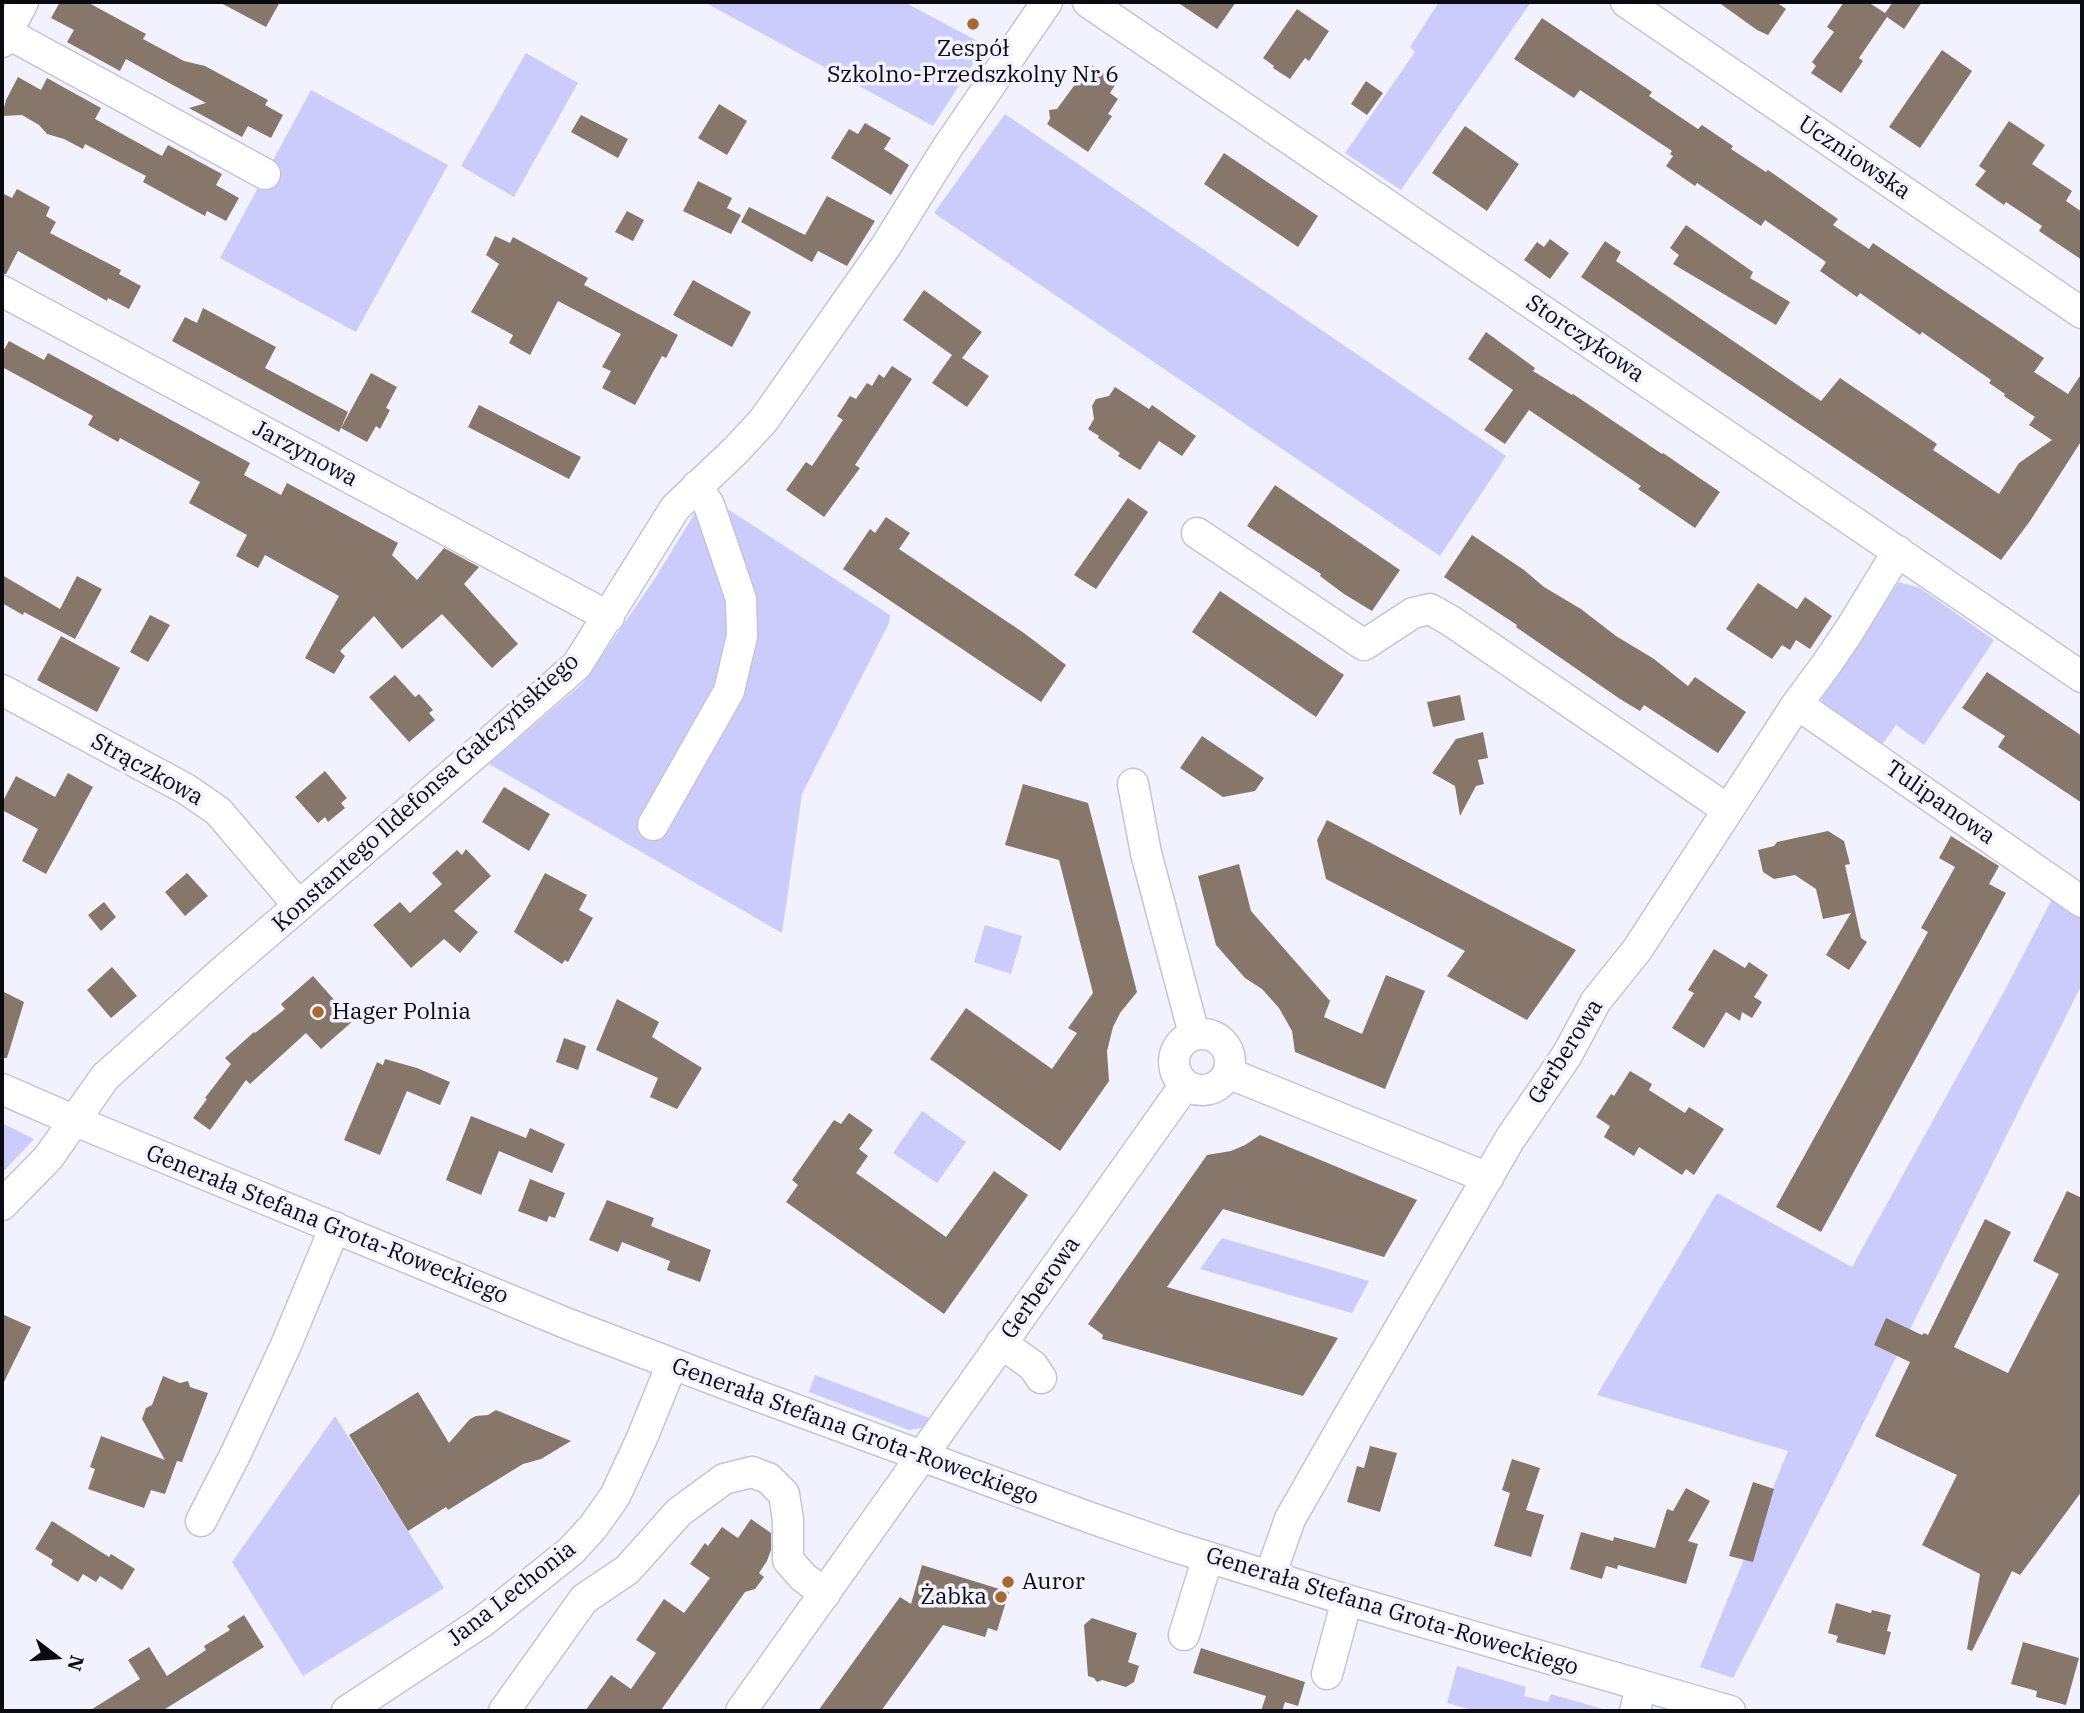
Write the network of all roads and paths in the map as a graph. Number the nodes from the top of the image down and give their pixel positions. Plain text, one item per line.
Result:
1 (23, 2) edge
2 (1047, 2) edge
3 (1088, 2) edge
4 (1626, 2) edge
5 (4, 37) edge
6 (265, 174) dead end
7 (2, 291) edge
8 (2082, 313) edge
9 (697, 486) junction
10 (1197, 533) dead end
11 (1898, 551) junction
12 (608, 617) junction
13 (2082, 677) edge
14 (2, 690) edge
15 (1797, 704) junction
16 (1133, 784) dead end
17 (1727, 810) junction
18 (653, 825) dead end
19 (2082, 902) edge
20 (299, 906) junction
21 (1194, 1034) junction
22 (1228, 1073) junction
23 (1185, 1084) junction
24 (2, 1089) edge
25 (73, 1120) junction
26 (1488, 1178) junction
27 (2, 1205) edge
28 (335, 1227) junction
29 (1001, 1343) junction
30 (672, 1364) junction
31 (1041, 1378) dead end
32 (922, 1457) junction
33 (201, 1521) dead end
34 (1208, 1557) junction
35 (1270, 1576) junction
36 (825, 1594) junction
37 (1347, 1600) junction
38 (1184, 1635) dead end
39 (1327, 1674) dead end
40 (1638, 1699) edge
41 (347, 1711) edge
42 (504, 1711) edge
43 (741, 1711) edge
44 (1730, 1711) edge

1 - 5 street
2 - 9 street, Konstantego Ildefonsa Gałczyńskiego
3 - 11 street, Storczykowa
4 - 8 street, Uczniowska
5 - 6 street
7 - 12 street, Jarzynowa
9 - 12 street, Konstantego Ildefonsa Gałczyńskiego
9 - 18 street
10 - 17 street
11 - 13 street, Storczykowa
11 - 15 street, Gerberowa
12 - 20 street, Konstantego Ildefonsa Gałczyńskiego
14 - 20 street, Strączkowa
15 - 17 street, Gerberowa
15 - 19 street, Tulipanowa
16 - 21 street
17 - 26 street, Gerberowa
20 - 25 street, Konstantego Ildefonsa Gałczyńskiego
21 - 22 street
21 - 23 street
22 - 23 street
22 - 26 street
23 - 29 street, Gerberowa
24 - 25 street, Generała Stefana Grota-Roweckiego
25 - 27 street, Konstantego Ildefonsa Gałczyńskiego
25 - 28 street, Generała Stefana Grota-Roweckiego
26 - 35 street, Gerberowa
28 - 30 street, Generała Stefana Grota-Roweckiego
28 - 33 street
29 - 31 street
29 - 32 street, Gerberowa
30 - 32 street, Generała Stefana Grota-Roweckiego
30 - 41 street, Jana Lechonia
32 - 34 street, Generała Stefana Grota-Roweckiego
32 - 36 street, Gerberowa
34 - 35 street, Generała Stefana Grota-Roweckiego
34 - 38 street
35 - 37 street, Generała Stefana Grota-Roweckiego
36 - 42 street
36 - 43 street, Gerberowa
37 - 39 street
37 - 40 street, Generała Stefana Grota-Roweckiego
40 - 44 street, Generała Stefana Grota-Roweckiego

